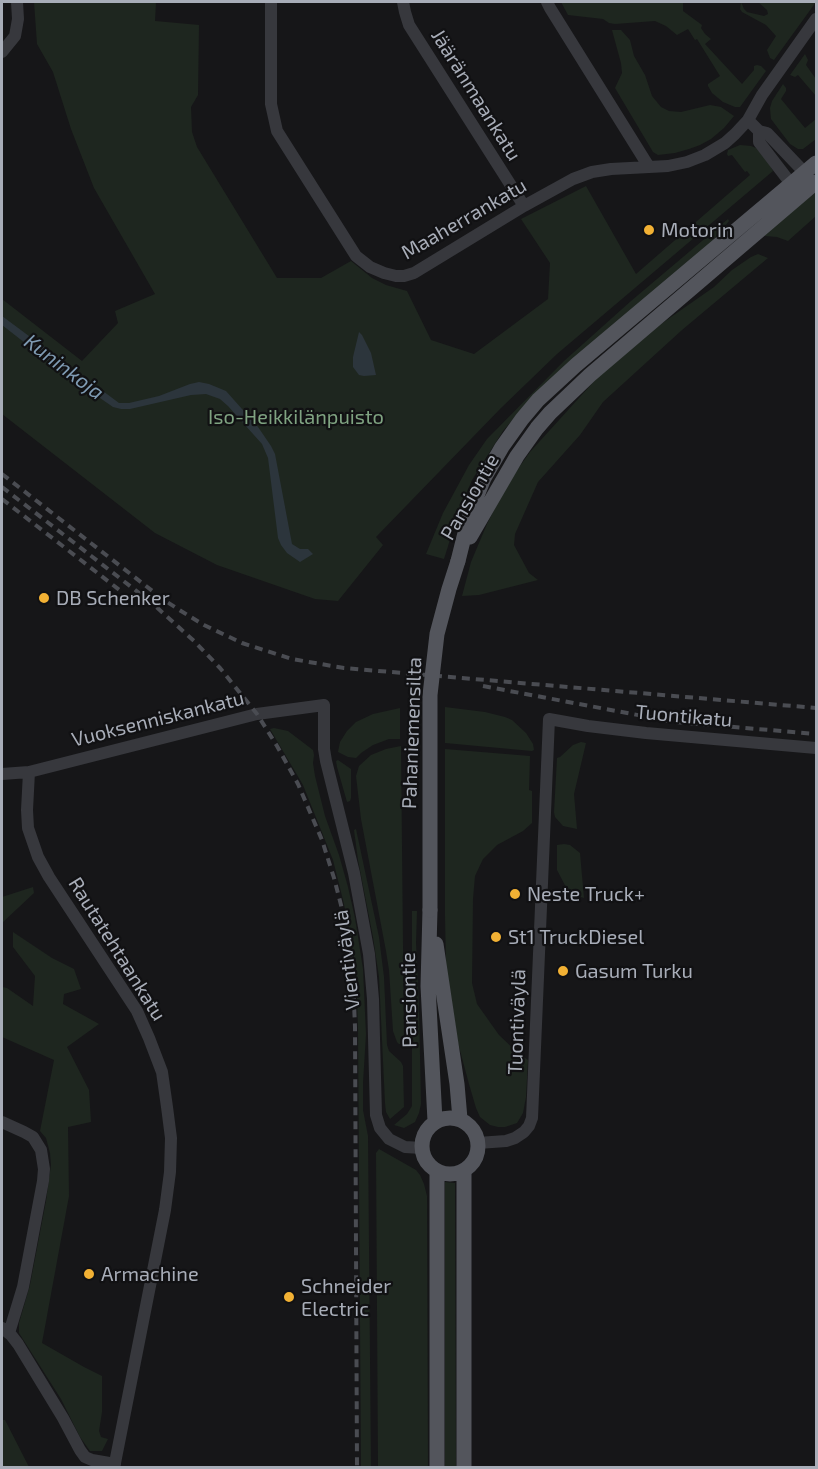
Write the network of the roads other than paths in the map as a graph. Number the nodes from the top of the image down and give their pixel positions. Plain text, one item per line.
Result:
1 (18, 2) edge
2 (271, 2) edge
3 (403, 2) edge
4 (548, 2) edge
5 (816, 19) edge
6 (4, 50) edge
7 (748, 120) junction
8 (759, 131) junction
9 (649, 167) junction
10 (811, 177) edge
11 (792, 185) junction
12 (524, 206) junction
13 (458, 561) junction
14 (324, 705) joint
15 (549, 719) joint
16 (816, 748) edge
17 (29, 772) junction
18 (2, 774) edge
19 (430, 910) junction
20 (460, 1119) junction
21 (435, 1121) junction
22 (2, 1122) edge
23 (478, 1143) junction
24 (422, 1148) junction
25 (464, 1170) junction
26 (437, 1171) junction
27 (5, 1330) edge
28 (114, 1466) edge
29 (438, 1467) edge
30 (464, 1467) edge

1 - 6 street
2 - 12 street, Maaherrankatu
3 - 12 street, Jääränmaankatu
4 - 9 street
5 - 7 street, Maaherrankatu
7 - 8 street
7 - 9 street, Maaherrankatu
8 - 10 street
8 - 11 street
9 - 12 street, Maaherrankatu
10 - 11 main road, Pansiontie
10 - 13 main road, Pansiontie
11 - 13 main road, Pansiontie
13 - 19 main road, Pahaniemensilta, bridge
14 - 17 street, Vuoksenniskankatu
14 - 24 street, Vientiväylä
15 - 16 street, Tuontikatu
15 - 23 street, Tuontiväylä
17 - 18 street, Vuoksenniskankatu
17 - 28 street, Rautatehtaankatu
19 - 20 main road, Pansiontie
19 - 21 main road, Pansiontie
20 - 21 main road
20 - 23 main road
21 - 24 main road
22 - 27 street
23 - 25 main road
24 - 26 main road
25 - 26 main road
25 - 30 main road
26 - 29 main road
27 - 28 street

